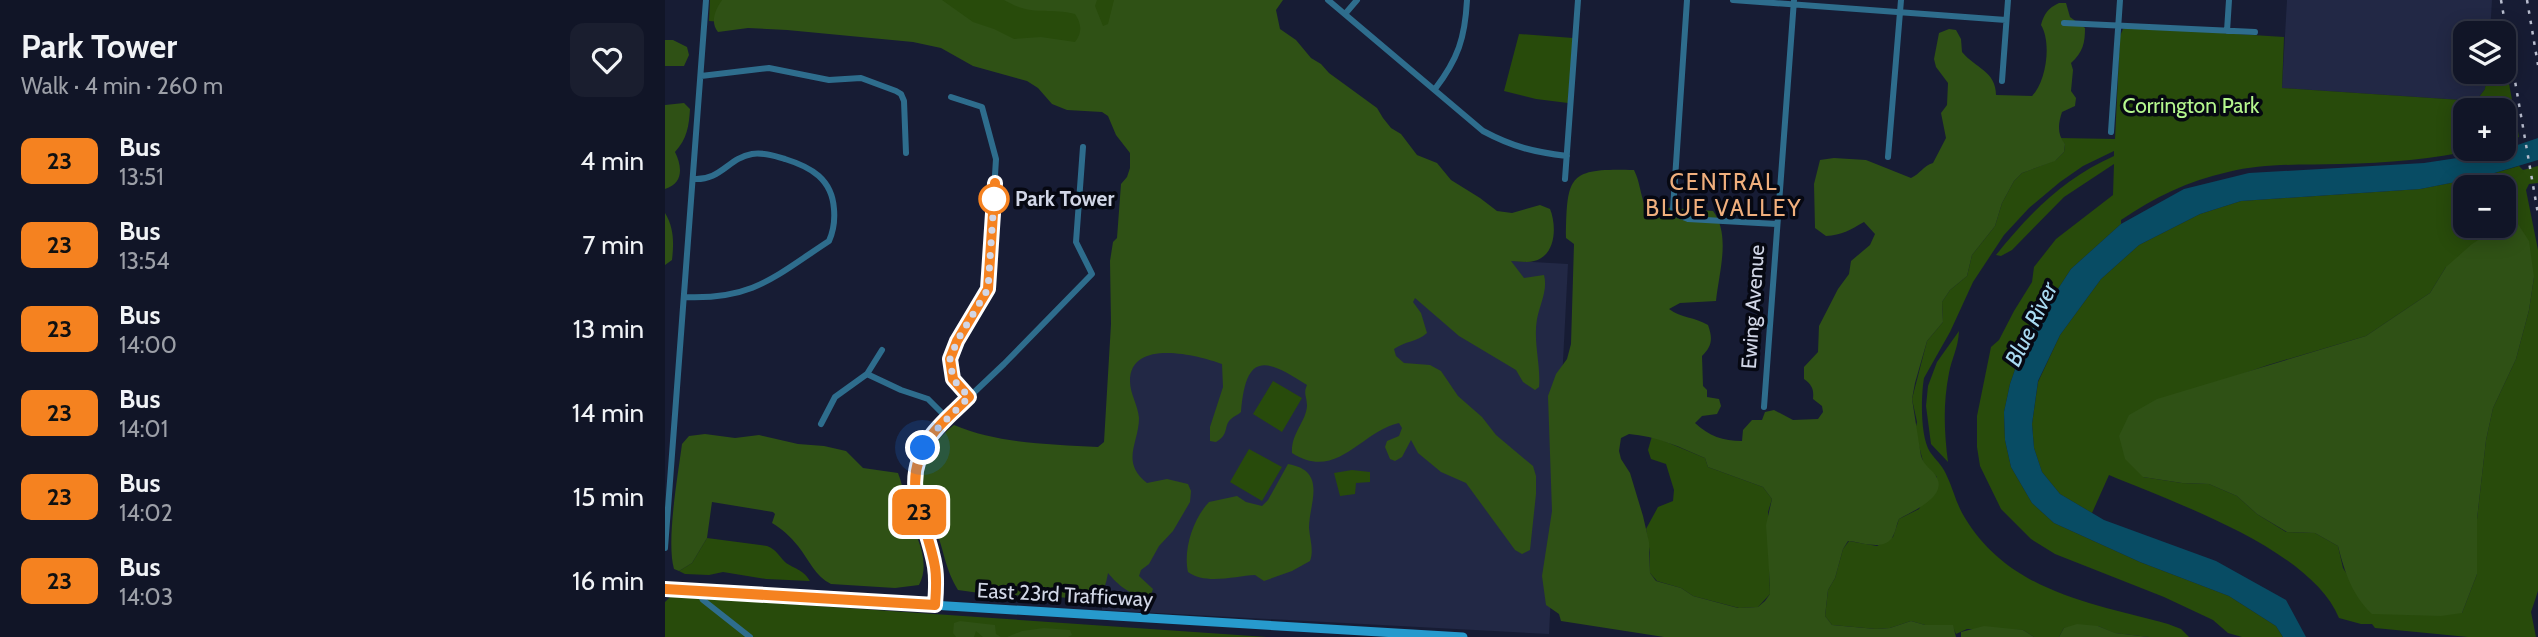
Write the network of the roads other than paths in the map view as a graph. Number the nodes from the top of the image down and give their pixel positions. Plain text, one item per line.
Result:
1 (706, 0) edge
2 (1328, 0) edge
3 (1357, 0) edge
4 (1467, 0) edge
5 (1578, 0) edge
6 (1687, 0) edge
7 (1733, 0) edge
8 (1901, 0) edge
9 (2008, 0) edge
10 (2120, 0) edge
11 (2229, 0) edge
12 (1794, 2) edge
13 (1900, 12) junction
14 (1345, 14) junction
15 (2006, 20) junction
16 (2064, 23) dead end
17 (2118, 24) junction
18 (2227, 31) junction
19 (2255, 32) dead end
20 (701, 76) junction
21 (2002, 81) dead end
22 (1435, 89) junction
23 (951, 97) dead end
24 (2111, 132) dead end
25 (1083, 147) dead end
26 (906, 153) dead end
27 (1567, 156) junction
28 (1888, 157) dead end
29 (693, 179) junction
30 (1565, 179) dead end
31 (1776, 224) junction
32 (684, 297) junction
33 (882, 350) dead end
34 (867, 374) junction
35 (969, 397) junction
36 (1764, 407) dead end
37 (947, 418) junction
38 (821, 424) dead end
39 (665, 548) edge
40 (665, 589) edge
41 (698, 590) junction
42 (935, 605) junction
43 (750, 637) edge
44 (1463, 637) edge

1 - 20 street
2 - 14 street
3 - 14 street
4 - 22 street
5 - 27 street
6 - 31 street
7 - 12 street
8 - 13 street
9 - 15 street
10 - 17 street
11 - 18 street
12 - 13 street
12 - 31 street, Ewing Avenue
13 - 15 street
13 - 28 street
14 - 22 street
15 - 21 street
16 - 17 street
17 - 18 street
17 - 24 street
18 - 19 street
20 - 26 street
20 - 29 street
22 - 27 street
23 - 35 street
25 - 35 street
27 - 30 street
29 - 32 street
29 - 32 street
31 - 36 street, Ewing Avenue
32 - 39 street
33 - 34 street
34 - 37 street
34 - 38 street
35 - 37 street
37 - 42 street
40 - 41 main road, East 23rd Trafficway
41 - 42 main road, East 23rd Trafficway
41 - 43 street
42 - 44 main road, East 23rd Trafficway

